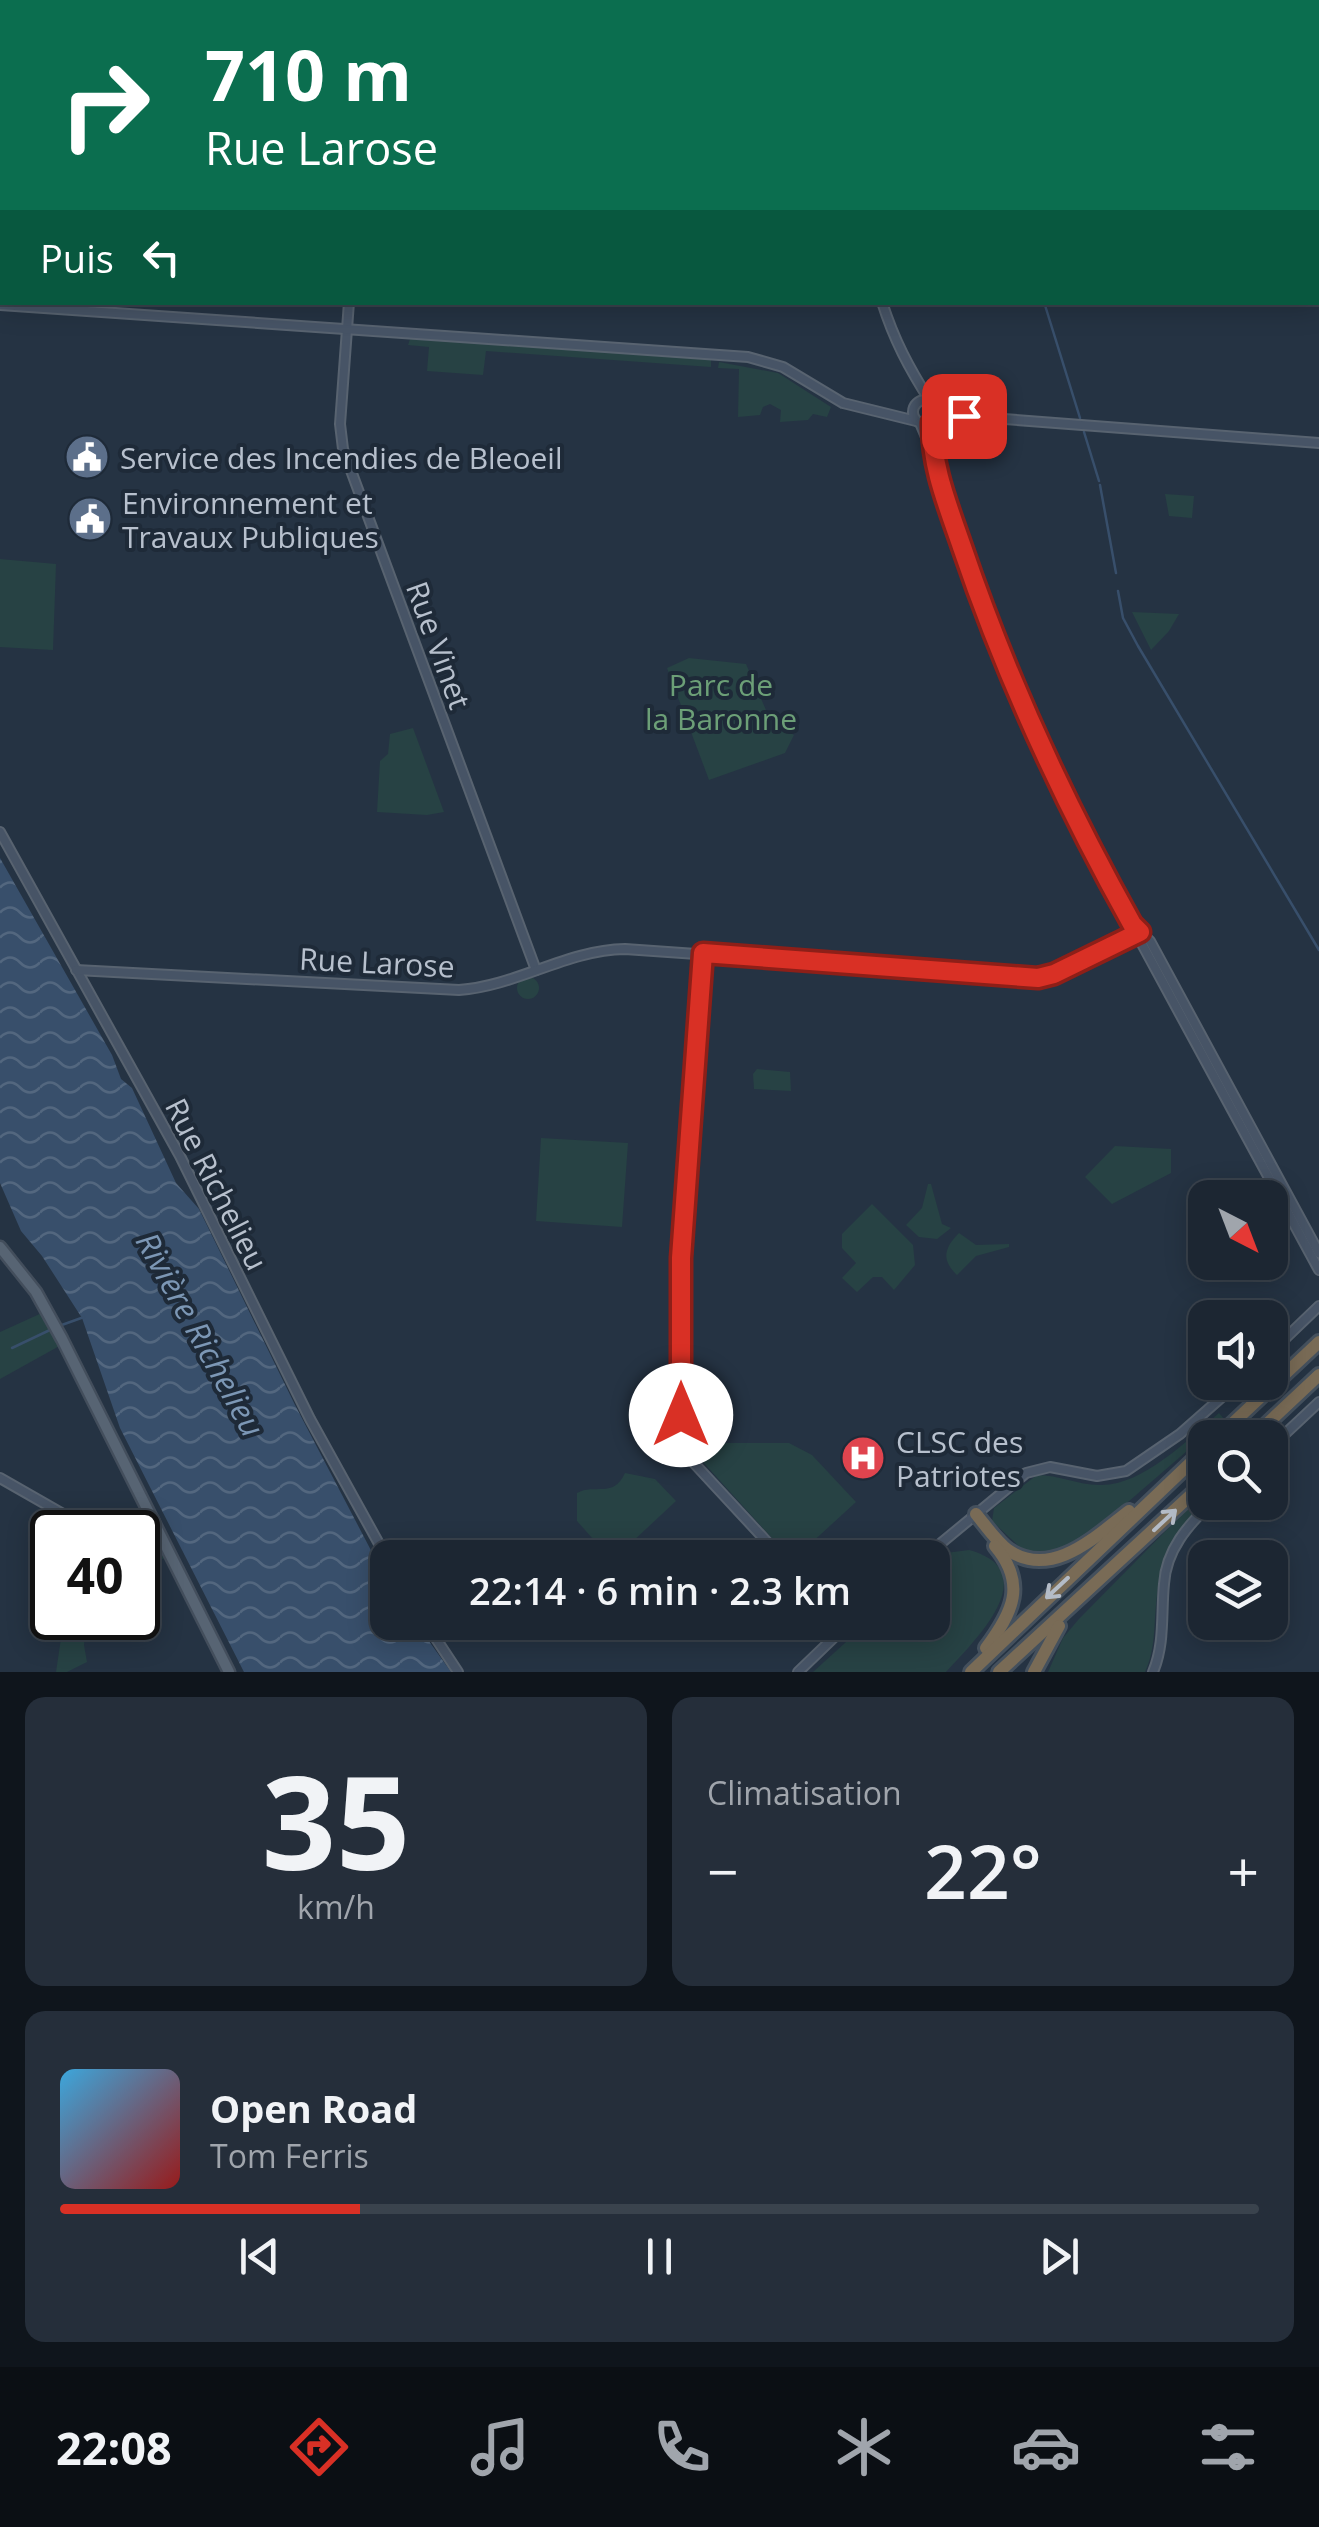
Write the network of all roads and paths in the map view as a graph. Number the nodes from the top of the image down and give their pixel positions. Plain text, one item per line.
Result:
1 (0, 305) edge
2 (348, 305) edge
3 (883, 305) edge
4 (346, 328) junction
5 (913, 378) junction
6 (932, 403) junction
7 (915, 404) junction
8 (885, 412) junction
9 (964, 416) junction
10 (933, 421) junction
11 (918, 422) junction
12 (1319, 444) edge
13 (931, 449) junction
14 (0, 832) edge
15 (1140, 932) junction
16 (703, 953) junction
17 (76, 970) junction
18 (536, 970) junction
19 (0, 1247) edge
20 (1319, 1253) edge
21 (1319, 1270) edge
22 (1319, 1306) edge
23 (1288, 1336) edge
24 (1319, 1342) edge
25 (1319, 1374) edge
26 (1219, 1400) edge
27 (1319, 1402) edge
28 (1236, 1420) edge
29 (1271, 1420) edge
30 (1288, 1431) edge
31 (1188, 1465) edge
32 (1179, 1474) junction
33 (0, 1481) edge
34 (1188, 1498) edge
35 (46, 1510) edge
36 (57, 1510) edge
37 (146, 1510) edge
38 (973, 1516) junction
39 (1195, 1520) edge
40 (160, 1537) edge
41 (377, 1540) edge
42 (765, 1540) edge
43 (944, 1540) edge
44 (1075, 1604) junction
45 (437, 1640) edge
46 (830, 1640) edge
47 (229, 1672) edge
48 (458, 1672) edge
49 (798, 1672) edge
50 (970, 1672) edge
51 (1000, 1672) edge
52 (1034, 1672) edge
53 (1153, 1672) edge

1 - 4 street
2 - 4 street, Rue Vinet
3 - 5 street
4 - 8 street
4 - 18 street, Rue Vinet
5 - 6 street
5 - 7 street
6 - 7 street
6 - 9 street
6 - 10 street
7 - 8 street
7 - 11 street
8 - 11 street
9 - 10 street
9 - 12 street
10 - 11 street
10 - 13 street
11 - 13 street
13 - 15 street
14 - 17 street, Rue Richelieu
15 - 16 street, Rue Larose
15 - 20 street
15 - 21 street
16 - 18 street, Rue Larose
16 - 42 street
17 - 18 street, Rue Larose
17 - 41 street, Rue Richelieu
19 - 37 main road
22 - 23 street
24 - 28 highway
25 - 29 highway
26 - 38 street
27 - 30 street
31 - 32 highway
32 - 38 highway
32 -> 50 highway
33 - 35 street
33 - 36 street
44 -> 34 highway
38 - 43 street
38 - 50 highway
39 - 53 street
40 - 47 main road
44 - 51 highway
44 - 52 highway
45 - 48 street
46 - 49 street

